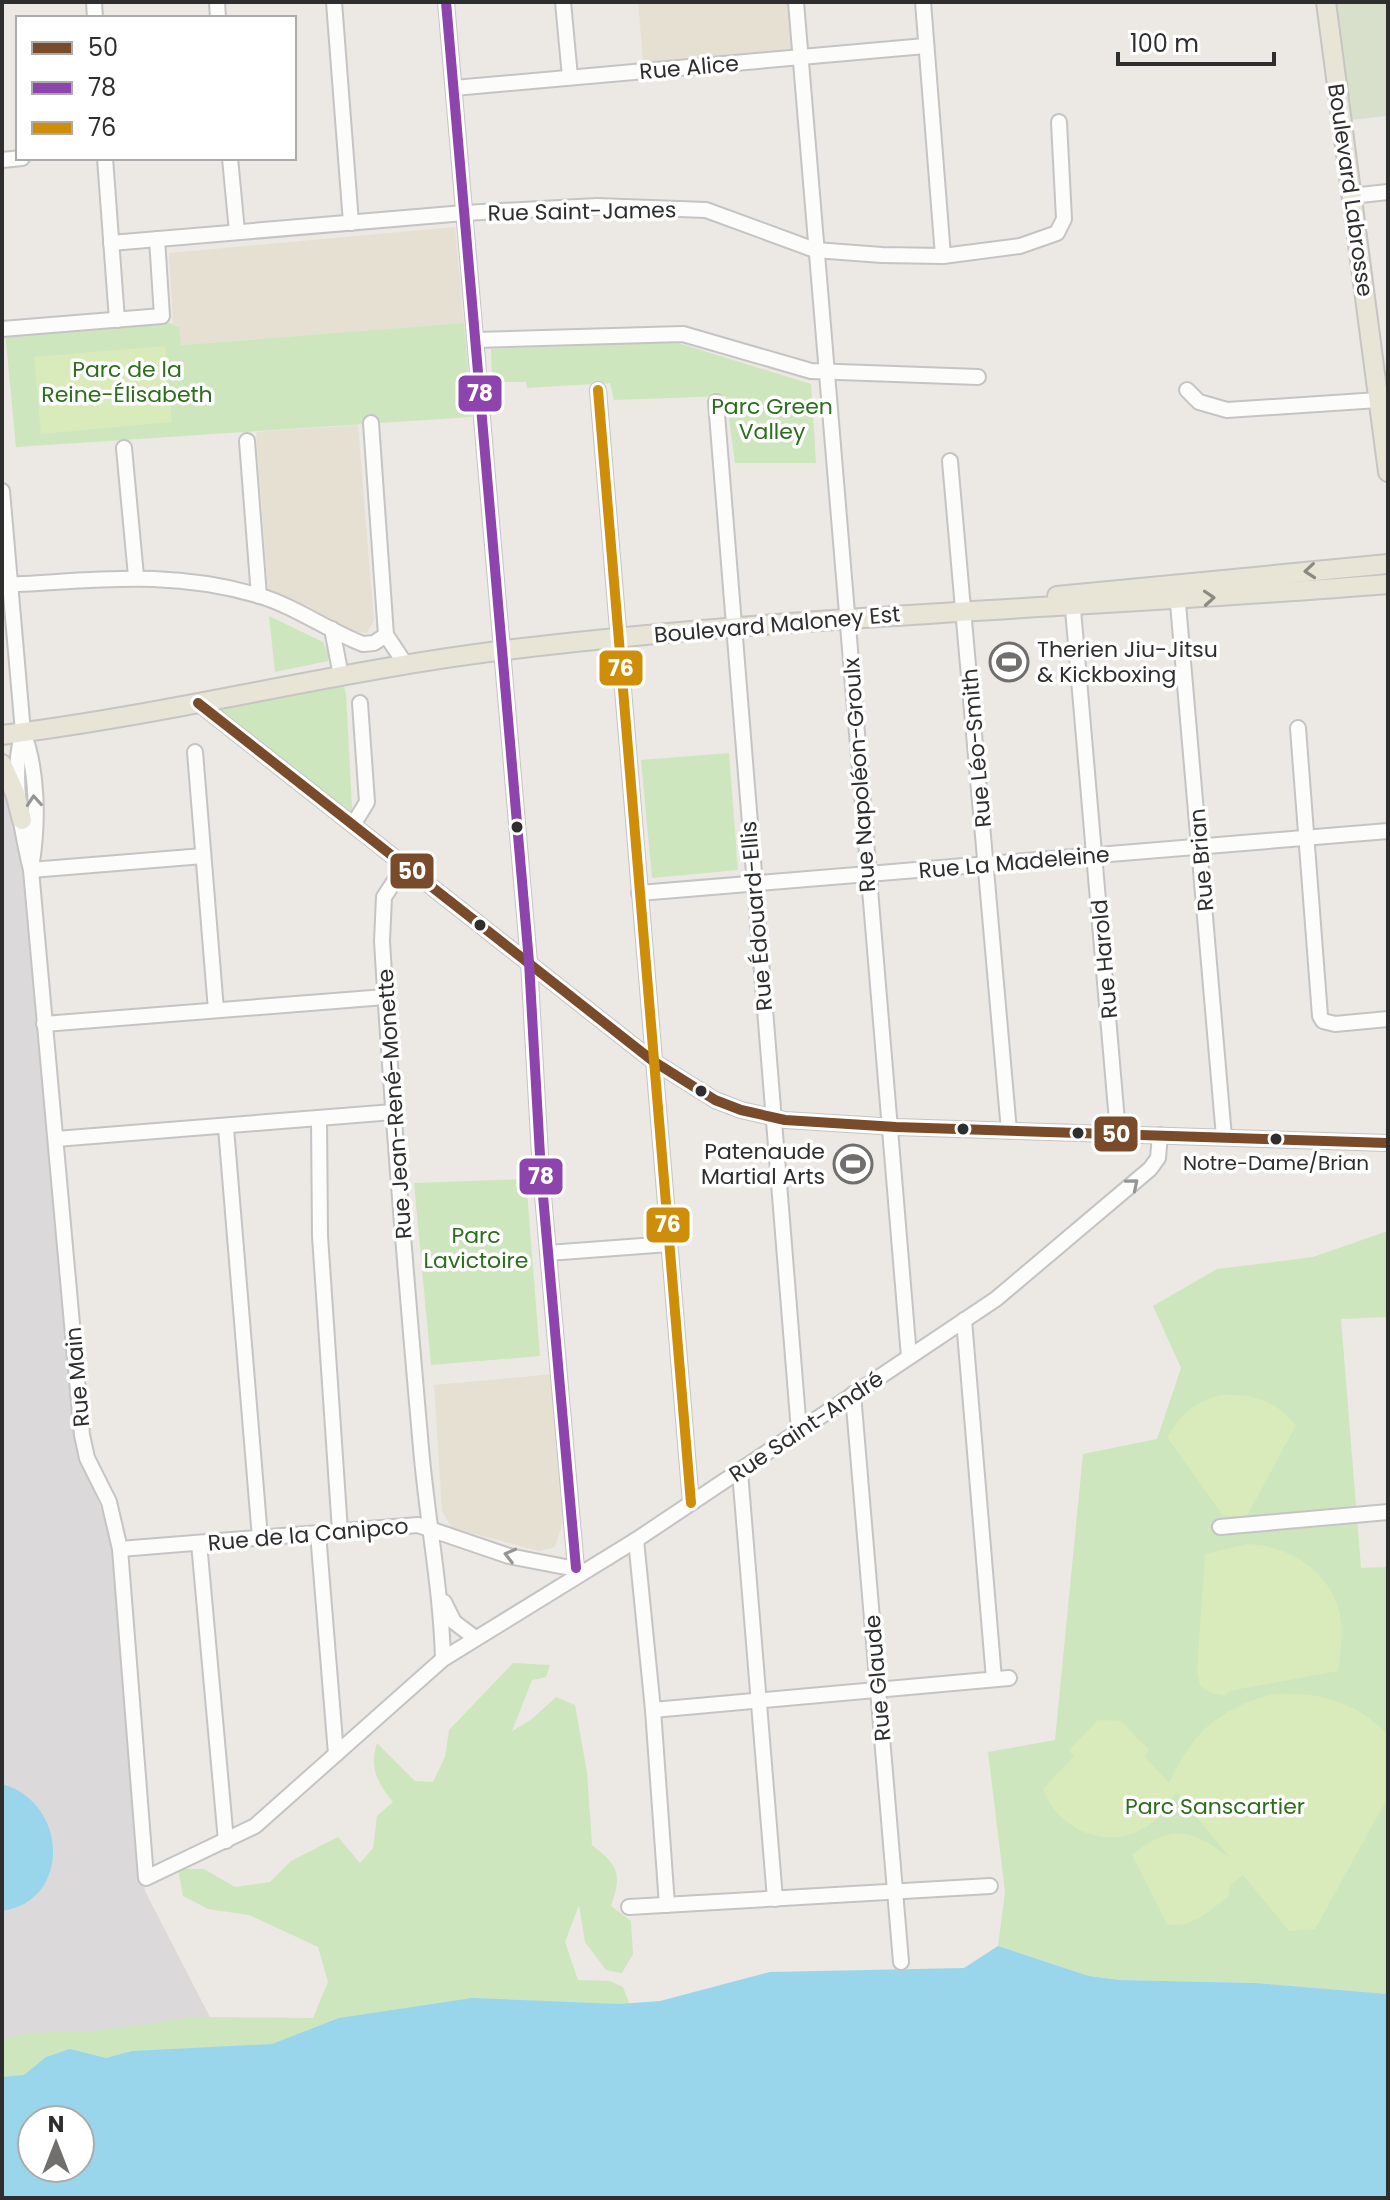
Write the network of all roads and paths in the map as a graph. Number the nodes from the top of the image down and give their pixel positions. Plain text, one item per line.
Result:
1 (334, 2) edge
2 (446, 2) edge
3 (563, 2) edge
4 (796, 2) edge
5 (923, 2) edge
6 (1326, 2) edge
7 (925, 46) junction
8 (801, 57) junction
9 (570, 77) junction
10 (454, 88) junction
11 (1059, 122) dead end
12 (105, 160) edge
13 (230, 160) edge
14 (1388, 192) edge
15 (1351, 196) junction
16 (464, 213) junction
17 (351, 223) junction
18 (237, 232) junction
19 (157, 239) junction
20 (111, 243) junction
21 (815, 250) junction
22 (943, 256) junction
23 (117, 320) junction
24 (2, 329) edge
25 (477, 340) junction
26 (827, 372) junction
27 (978, 377) dead end
28 (598, 390) dead end
29 (1187, 390) dead end
30 (1378, 400) junction
31 (716, 402) dead end
32 (371, 423) dead end
33 (247, 441) dead end
34 (124, 448) dead end
35 (950, 461) dead end
36 (1388, 472) edge
37 (2, 491) edge
38 (1388, 564) edge
39 (136, 576) junction
40 (1388, 584) edge
41 (6, 585) edge
42 (1177, 592) junction
43 (259, 596) junction
44 (1073, 600) junction
45 (963, 609) junction
46 (847, 618) junction
47 (733, 628) junction
48 (332, 629) junction
49 (386, 635) junction
50 (618, 638) junction
51 (501, 650) junction
52 (406, 665) junction
53 (341, 676) junction
54 (198, 703) junction
55 (360, 703) dead end
56 (1298, 728) dead end
57 (23, 732) junction
58 (2, 735) edge
59 (195, 752) dead end
60 (2, 764) edge
61 (22, 820) junction
62 (353, 825) junction
63 (1388, 831) edge
64 (1305, 838) junction
65 (1200, 847) junction
66 (1096, 855) junction
67 (203, 856) junction
68 (985, 864) junction
69 (404, 867) junction
70 (31, 870) junction
71 (867, 874) junction
72 (753, 883) junction
73 (639, 893) junction
74 (529, 962) junction
75 (385, 997) junction
76 (216, 1010) junction
77 (1388, 1019) edge
78 (44, 1024) junction
79 (653, 1061) junction
80 (393, 1112) junction
81 (772, 1118) junction
82 (319, 1119) junction
83 (888, 1127) junction
84 (226, 1128) junction
85 (1009, 1131) junction
86 (1118, 1133) junction
87 (1160, 1135) junction
88 (1224, 1137) junction
89 (56, 1139) junction
90 (1388, 1143) edge
91 (669, 1244) junction
92 (548, 1253) junction
93 (964, 1320) junction
94 (909, 1357) junction
95 (853, 1394) junction
96 (799, 1431) junction
97 (740, 1472) junction
98 (691, 1503) junction
99 (1388, 1512) edge
100 (1220, 1527) dead end
101 (431, 1528) junction
102 (340, 1531) junction
103 (318, 1533) junction
104 (260, 1538) junction
105 (636, 1540) junction
106 (199, 1543) junction
107 (120, 1549) junction
108 (580, 1570) junction
109 (439, 1586) junction
110 (474, 1637) junction
111 (443, 1659) junction
112 (1009, 1678) dead end
113 (994, 1679) junction
114 (877, 1690) junction
115 (759, 1701) junction
116 (653, 1710) junction
117 (336, 1754) junction
118 (226, 1841) junction
119 (146, 1878) joint
120 (990, 1886) dead end
121 (895, 1891) junction
122 (775, 1899) junction
123 (667, 1905) junction
124 (629, 1907) dead end
125 (901, 1962) dead end

1 - 17 street
2 - 10 street
3 - 9 street
4 - 8 street, Rue Napoléon-Groulx
5 - 7 street
6 - 15 main road, Boulevard Labrosse
7 - 8 street, Rue Alice
7 - 22 street
8 - 9 street, Rue Alice
8 - 21 street, Rue Napoléon-Groulx
9 - 10 street, Rue Alice
10 - 16 street
11 - 22 street, Rue Saint-James
12 - 20 street
13 - 18 street
14 - 15 street
15 - 30 main road, Boulevard Labrosse
16 - 17 street, Rue Saint-James
16 - 21 street, Rue Saint-James
16 - 25 street
17 - 18 street, Rue Saint-James
18 - 19 street, Rue Saint-James
19 - 20 street, Rue Saint-James
19 - 23 street
20 - 23 street
21 - 22 street, Rue Saint-James
21 - 26 street, Rue Napoléon-Groulx
23 - 24 street
25 - 26 street
25 - 51 street
26 - 27 street
26 - 46 street, Rue Napoléon-Groulx
28 - 50 street
29 - 30 street
30 - 36 main road, Boulevard Labrosse
31 - 47 street, Rue Édouard-Ellis
32 - 49 street
33 - 43 street
34 - 39 street
35 - 45 street, Rue Léo-Smith
37 - 41 street, Rue Main
38 -> 42 main road, Boulevard Maloney Est
39 - 41 street
39 - 43 street
42 -> 40 main road, Boulevard Maloney Est
41 - 57 street, Rue Main
42 - 44 main road, Boulevard Maloney Est
42 - 65 street, Rue Brian
43 - 48 street
44 - 45 main road, Boulevard Maloney Est
44 - 66 street, Rue Harold
45 - 46 main road, Boulevard Maloney Est
45 - 68 street, Rue Léo-Smith
46 - 47 main road, Boulevard Maloney Est
46 - 71 street, Rue Napoléon-Groulx
47 - 50 main road, Boulevard Maloney Est
47 - 72 street, Rue Édouard-Ellis
48 - 49 street
48 - 53 street
49 - 52 street
50 - 51 main road, Boulevard Maloney Est
50 - 73 street
51 - 52 main road, Boulevard Maloney Est
51 - 74 street
52 - 53 main road, Boulevard Maloney Est
53 - 54 main road, Boulevard Maloney Est
54 - 57 main road, Boulevard Maloney Est
54 - 62 street
55 - 62 street
56 - 64 street
57 - 58 main road, Boulevard Maloney Est
57 - 61 street, Rue Main
70 -> 57 street, Rue Main
59 - 67 street
60 - 61 main road
61 - 70 street, Rue Main
62 - 69 street
63 - 64 street, Rue La Madeleine
64 - 65 street, Rue La Madeleine
64 - 77 street
65 - 66 street, Rue La Madeleine
65 - 88 street, Rue Brian
66 - 68 street, Rue La Madeleine
66 - 86 street, Rue Harold
67 - 70 street
67 - 76 street
68 - 71 street, Rue La Madeleine
68 - 85 street, Rue Léo-Smith
69 - 74 street
69 - 75 street, Rue Jean-René-Monette
70 - 78 street, Rue Main
71 - 72 street, Rue La Madeleine
71 - 83 street, Rue Napoléon-Groulx
72 - 73 street, Rue La Madeleine
72 - 81 street, Rue Édouard-Ellis
73 - 79 street
74 - 79 street
74 - 92 street
75 - 76 street
75 - 80 street, Rue Jean-René-Monette
76 - 78 street
78 - 89 street, Rue Main
79 - 81 street
79 - 91 street
80 - 82 street
80 - 101 street, Rue Jean-René-Monette
81 - 83 street
81 - 96 street, Rue Édouard-Ellis
82 - 84 street
82 - 102 street
83 - 85 street
83 - 94 street, Rue Napoléon-Groulx
84 - 89 street
84 - 104 street
85 - 86 street
86 - 87 street
87 - 88 street
93 -> 87 street, Rue Saint-André
88 - 90 street
89 - 107 street, Rue Main
91 - 92 street
91 - 98 street
92 - 108 street
93 - 94 street, Rue Saint-André
93 - 113 street
94 - 95 street, Rue Saint-André
95 - 96 street, Rue Saint-André
95 - 114 street, Rue Glaude
96 - 97 street, Rue Saint-André
97 - 98 street, Rue Saint-André
97 - 115 street
98 - 105 street, Rue Saint-André
99 - 100 street
101 - 102 street, Rue de la Canipco
108 -> 101 street, Rue de la Canipco
101 - 109 street, Rue Jean-René-Monette
102 - 103 street, Rue de la Canipco
103 - 104 street, Rue de la Canipco
103 - 117 street
104 - 106 street, Rue de la Canipco
105 - 108 street, Rue Saint-André
105 - 116 street
106 - 107 street, Rue de la Canipco
106 - 118 street
107 - 119 street, Rue Main
108 - 110 street, Rue Saint-André
109 - 110 street, Rue Jean-René-Monette
109 - 111 street, Rue Jean-René-Monette
110 - 111 street, Rue Saint-André
111 - 117 street, Rue Saint-André
112 - 113 street
113 - 114 street
114 - 115 street
114 - 121 street, Rue Glaude
115 - 116 street
115 - 122 street
116 - 123 street
117 - 118 street, Rue Saint-André
118 - 119 street, Rue Saint-André
120 - 121 street
121 - 122 street
121 - 125 street, Rue Glaude
122 - 123 street
123 - 124 street

